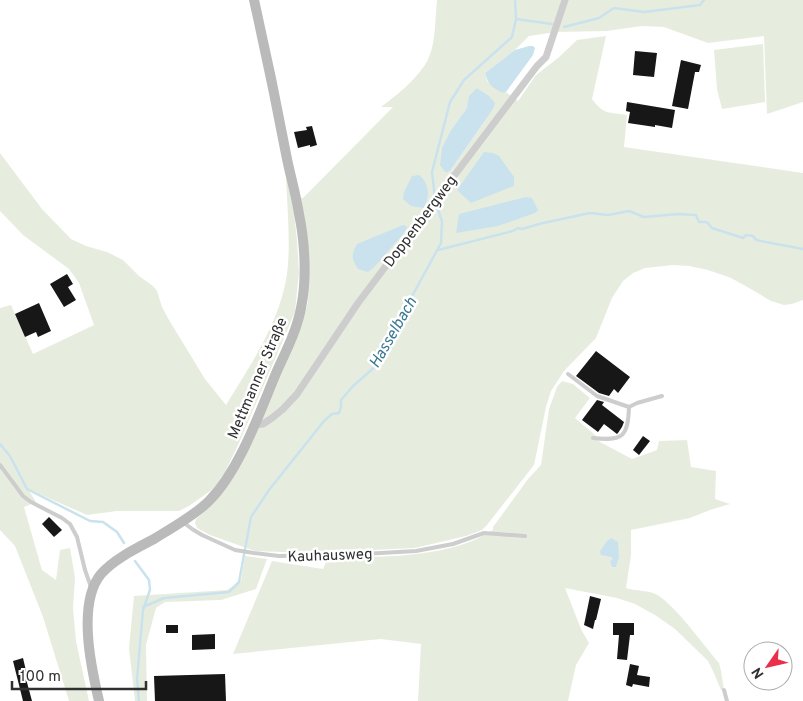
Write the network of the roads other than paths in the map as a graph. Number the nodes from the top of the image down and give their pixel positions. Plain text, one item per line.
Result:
1 (254, 0) edge
2 (565, 0) edge
3 (568, 374) dead end
4 (662, 396) dead end
5 (629, 407) junction
6 (254, 425) junction
7 (592, 438) dead end
8 (0, 465) edge
9 (182, 521) junction
10 (525, 536) dead end
11 (92, 589) junction
12 (724, 690) dead end
13 (99, 701) edge
14 (727, 701) edge

1 - 6 main road, Mettmanner Straße
2 - 6 street, Doppenbergweg
3 - 5 lane
4 - 5 lane
5 - 7 lane
6 - 9 main road, Mettmanner Straße
8 - 11 lane
9 - 10 lane, Kauhausweg
9 - 11 main road, Mettmanner Straße
11 - 13 main road, Mettmanner Straße
12 - 14 lane

